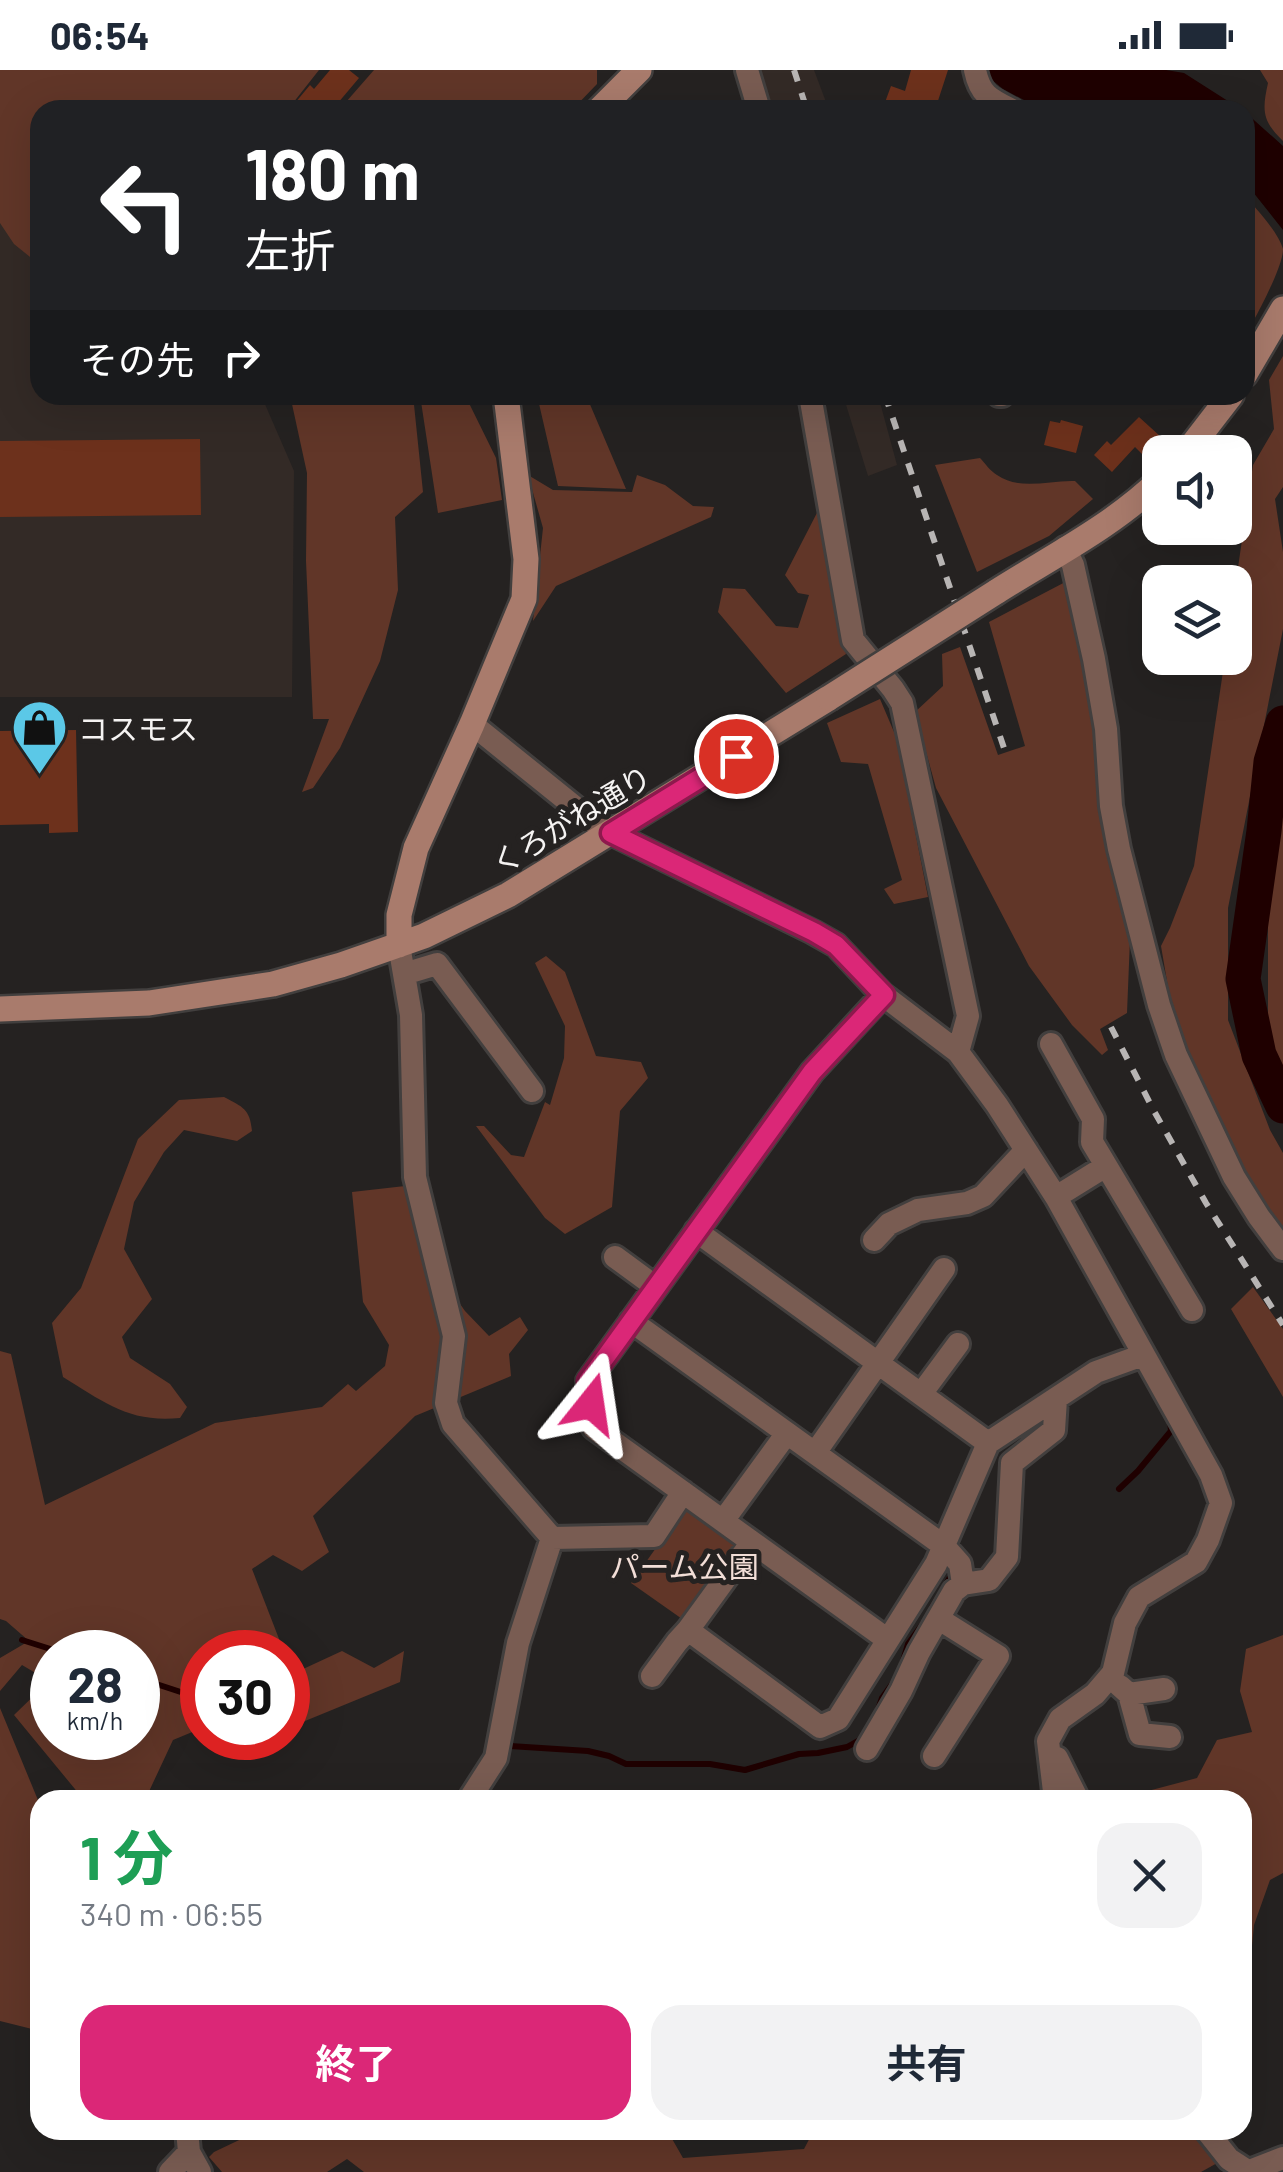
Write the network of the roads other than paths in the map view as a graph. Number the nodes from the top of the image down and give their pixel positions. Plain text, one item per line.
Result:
1 (638, 70) edge
2 (748, 70) edge
3 (975, 70) edge
4 (609, 100) edge
5 (756, 100) edge
6 (985, 100) edge
7 (1283, 309) edge
8 (1255, 357) edge
9 (507, 405) edge
10 (812, 405) edge
11 (1223, 405) edge
12 (1200, 435) edge
13 (1142, 497) edge
14 (1066, 548) junction
15 (472, 724) junction
16 (611, 833) junction
17 (399, 946) junction
18 (404, 974) junction
19 (884, 995) junction
20 (0, 1009) edge
21 (1051, 1044) dead end
22 (958, 1052) junction
23 (532, 1091) dead end
24 (1026, 1150) junction
25 (1106, 1166) junction
26 (1056, 1197) junction
27 (696, 1231) junction
28 (874, 1240) dead end
29 (1283, 1249) edge
30 (615, 1257) dead end
31 (944, 1269) dead end
32 (656, 1287) junction
33 (1192, 1310) dead end
34 (631, 1321) junction
35 (958, 1344) dead end
36 (1144, 1355) junction
37 (878, 1363) junction
38 (921, 1394) junction
39 (1056, 1399) junction
40 (787, 1432) junction
41 (988, 1443) junction
42 (815, 1453) junction
43 (683, 1492) junction
44 (723, 1521) junction
45 (552, 1538) junction
46 (752, 1542) junction
47 (944, 1546) junction
48 (962, 1574) junction
49 (939, 1618) junction
50 (688, 1630) junction
51 (888, 1640) junction
52 (652, 1676) dead end
53 (1110, 1677) junction
54 (1164, 1689) dead end
55 (1129, 1694) junction
56 (1170, 1736) dead end
57 (1048, 1742) junction
58 (867, 1749) dead end
59 (934, 1756) dead end
60 (475, 1790) edge
61 (1054, 1790) edge
62 (1073, 1790) edge
63 (1214, 2140) edge
64 (192, 2151) edge
65 (1283, 2158) edge
66 (170, 2172) edge
67 (1248, 2172) edge

1 - 4 street
2 - 5 street
3 - 6 street
7 - 8 street
9 - 15 street
10 - 22 street
11 - 12 street
13 - 14 street, くろがね通り
14 - 16 street, くろがね通り, bridge
14 - 29 street
15 - 16 street
15 - 17 street
16 - 17 street, くろがね通り
16 - 19 street
17 - 18 street
17 - 20 street, くろがね通り
18 - 23 street
18 - 45 street
19 - 22 street
19 - 27 street
21 - 25 street
22 - 24 street
24 - 26 street
24 - 28 street
25 - 26 street
25 - 33 street
26 - 36 street
27 - 32 street
27 - 37 street
30 - 32 street
31 - 37 street
32 - 34 street
34 - 40 street
34 - 43 street
35 - 38 street
36 - 39 street
36 - 53 street
37 - 38 street
37 - 42 street
38 - 41 street
39 - 41 street
39 - 48 street
40 - 42 street
40 - 44 street
41 - 47 street
42 - 47 street
43 - 44 street
43 - 45 street
44 - 46 street
45 - 60 street
46 - 50 street
46 - 51 street
47 - 48 street
47 - 51 street
48 - 49 street
49 - 58 street
49 - 59 street
50 - 51 street
50 - 52 street
53 - 55 street
53 - 57 street
54 - 55 street
55 - 56 street
57 - 61 street
57 - 62 street
63 - 67 street
64 - 66 street
65 - 67 street

